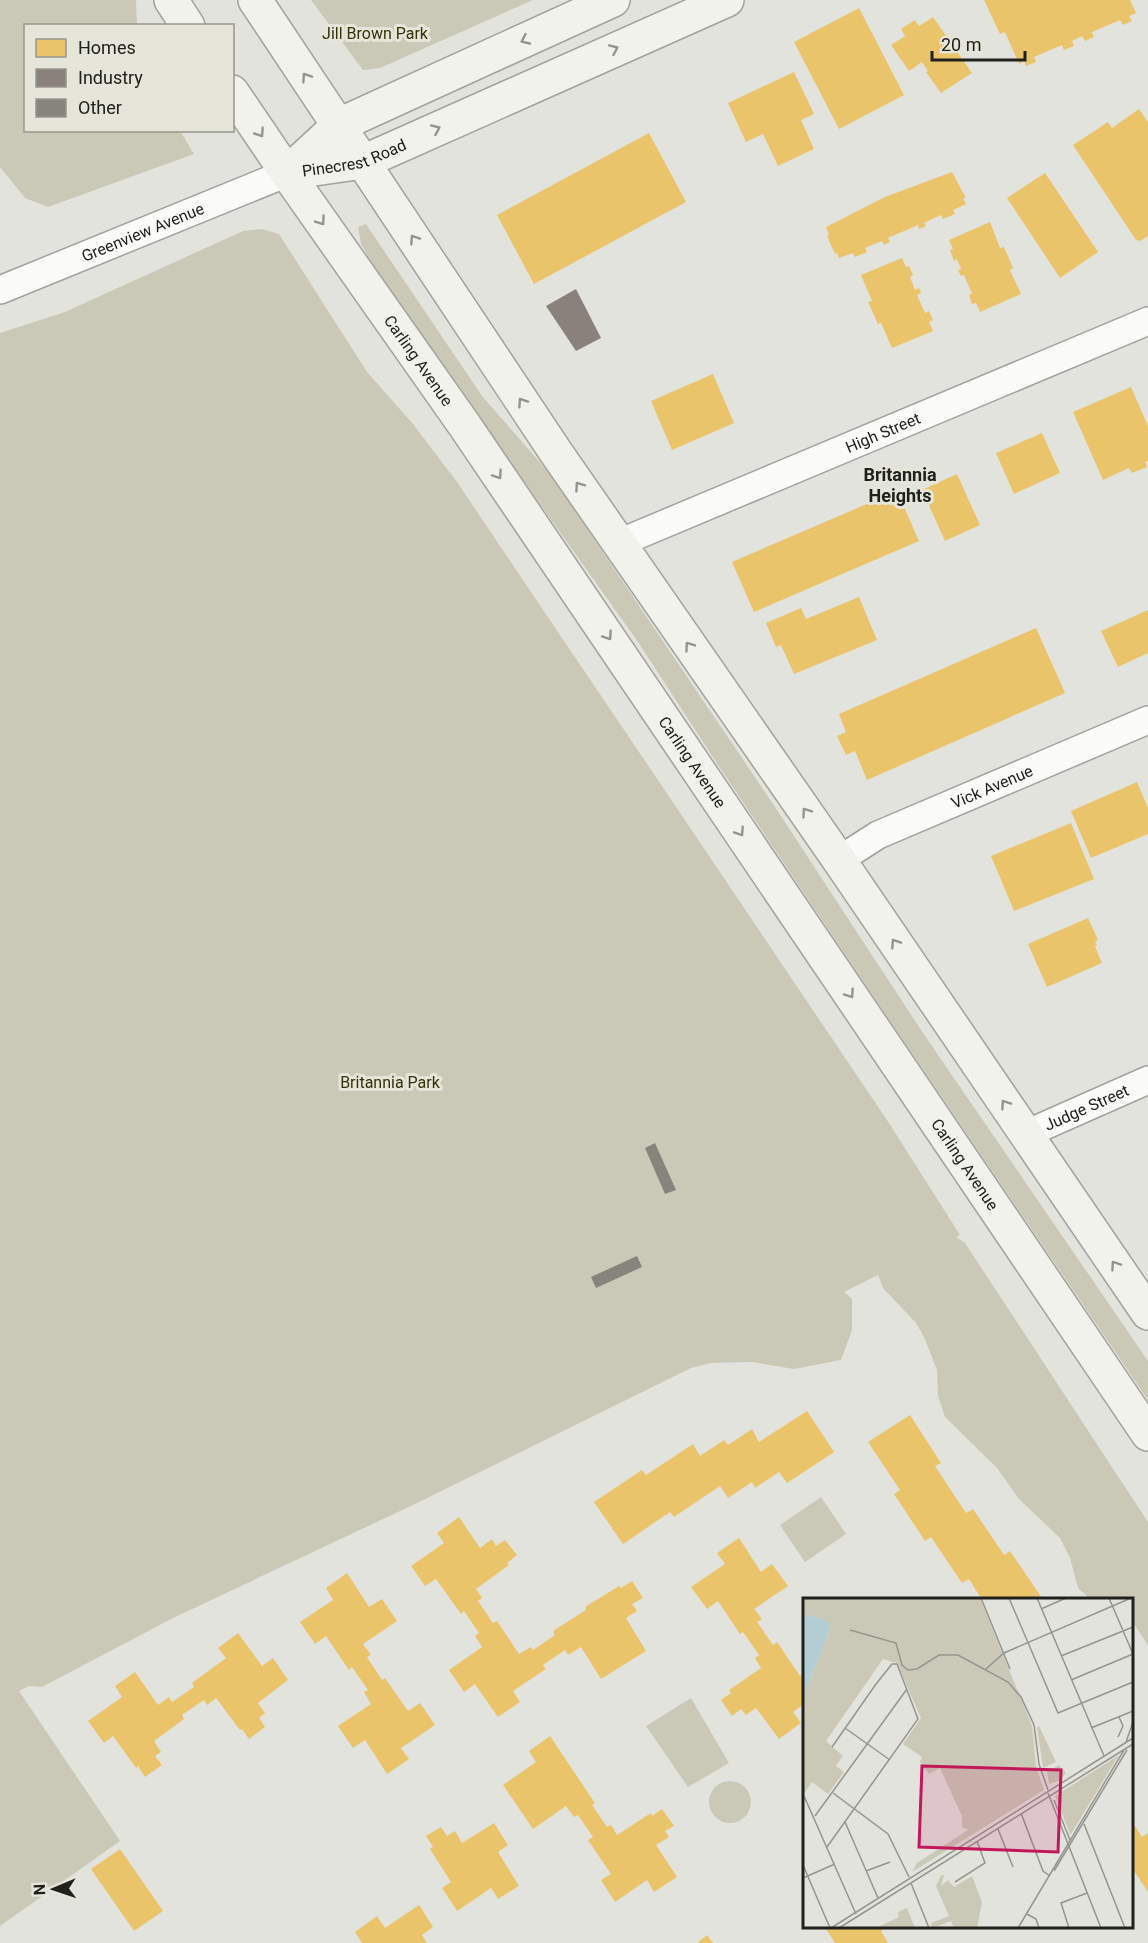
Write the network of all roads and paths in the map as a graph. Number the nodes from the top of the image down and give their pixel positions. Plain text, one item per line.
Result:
1 (171, 0) edge
2 (255, 0) edge
3 (613, 0) edge
4 (727, 0) edge
5 (187, 24) edge
6 (234, 95) edge
7 (339, 125) junction
8 (363, 162) junction
9 (287, 173) junction
10 (0, 290) edge
11 (1148, 321) edge
12 (619, 543) junction
13 (1148, 720) edge
14 (839, 860) junction
15 (1148, 1080) edge
16 (1026, 1134) junction
17 (1148, 1313) edge
18 (1148, 1434) edge

1 - 5 main road
7 -> 2 main road
3 -> 7 main road, Pinecrest Road
8 -> 4 main road, Pinecrest Road
6 -> 9 main road, Carling Avenue
7 - 8 main road
7 - 9 main road, Pinecrest Road
8 - 9 main road, Pinecrest Road
12 -> 8 main road
9 - 10 street, Greenview Avenue
9 -> 18 main road, Carling Avenue
11 - 12 street, High Street
14 -> 12 main road
13 - 14 street, Vick Avenue
16 -> 14 main road
15 - 16 street, Judge Street
17 -> 16 main road

